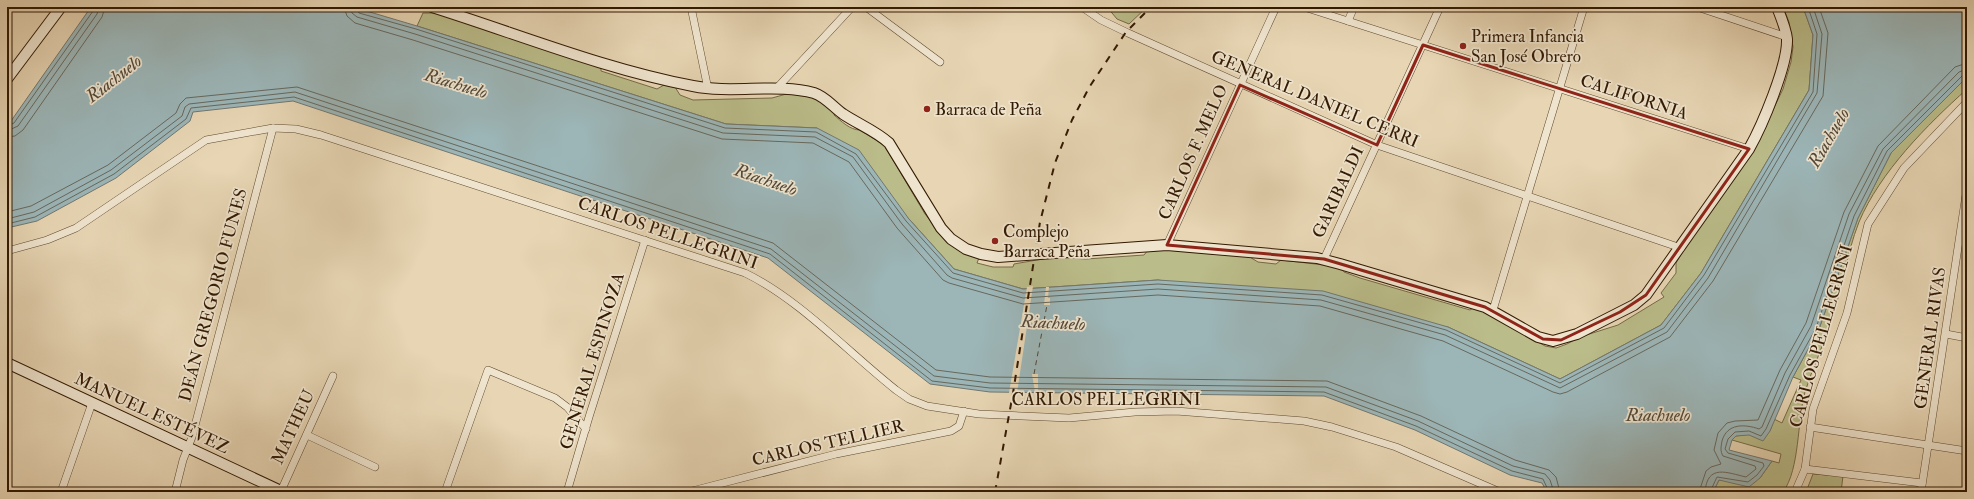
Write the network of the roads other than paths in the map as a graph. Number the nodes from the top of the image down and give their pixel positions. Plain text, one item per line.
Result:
1 (61, 7) edge
2 (432, 7) edge
3 (691, 7) edge
4 (852, 7) edge
5 (866, 7) edge
6 (1082, 7) edge
7 (1097, 7) edge
8 (1276, 7) edge
9 (1304, 7) edge
10 (1354, 7) edge
11 (1440, 7) edge
12 (1584, 7) edge
13 (1697, 7) edge
14 (1777, 7) edge
15 (446, 9) edge
16 (1093, 15) junction
17 (1348, 21) junction
18 (1787, 37) junction
19 (1422, 45) junction
20 (940, 62) dead end
21 (7, 79) edge
22 (1240, 85) junction
23 (708, 89) junction
24 (776, 89) junction
25 (1559, 89) junction
26 (1967, 102) edge
27 (273, 128) junction
28 (1377, 145) junction
29 (1749, 149) junction
30 (1967, 188) edge
31 (1527, 195) junction
32 (1964, 222) edge
33 (645, 240) junction
34 (1167, 245) junction
35 (1681, 248) junction
36 (7, 251) edge
37 (1324, 259) junction
38 (1493, 310) junction
39 (1946, 334) junction
40 (1967, 338) edge
41 (7, 363) edge
42 (333, 376) dead end
43 (92, 403) junction
44 (964, 411) junction
45 (1810, 427) junction
46 (586, 429) junction
47 (307, 435) junction
48 (1929, 446) junction
49 (188, 448) junction
50 (1967, 451) edge
51 (375, 468) dead end
52 (1805, 469) junction
53 (1922, 483) junction
54 (282, 491) edge
55 (61, 492) edge
56 (175, 492) edge
57 (445, 492) edge
58 (567, 492) edge
59 (688, 492) edge
60 (1500, 492) edge
61 (1795, 492) edge
62 (1921, 492) edge

1 - 21 main road
2 - 15 main road
3 - 23 street
4 - 24 street
5 - 20 street
6 - 16 street, GENERAL DANIEL CERRI
7 - 16 street
8 - 22 street, CARLOS F. MELO
9 - 17 street, CALIFORNIA
10 - 17 street
11 - 19 street, GARIBALDI
12 - 25 street
13 - 18 street
14 - 18 main road
15 - 23 main road
16 - 22 street, GENERAL DANIEL CERRI
17 - 19 street, CALIFORNIA
18 - 29 main road
19 - 25 street, CALIFORNIA
19 - 28 street, GARIBALDI
22 - 28 street, GENERAL DANIEL CERRI
22 - 34 street, CARLOS F. MELO
23 - 24 main road
24 - 34 main road
25 - 29 street, CALIFORNIA
25 - 31 street
26 - 45 street, CARLOS PELLEGRINI
27 - 33 street, CARLOS PELLEGRINI
27 - 36 street, CARLOS PELLEGRINI
27 - 49 street, DEÁN GREGORIO FUNES
28 - 31 street, GENERAL DANIEL CERRI
28 - 37 street, GARIBALDI
29 - 35 main road
30 - 32 street, GENERAL RIVAS
31 - 35 street, GENERAL DANIEL CERRI
31 - 38 street
32 - 39 street, GENERAL RIVAS
33 - 44 street, CARLOS PELLEGRINI
33 - 46 street, GENERAL ESPINOZA
34 - 37 main road
35 - 38 main road
37 - 38 main road
39 - 40 street
39 - 48 street, GENERAL RIVAS
41 - 43 main road, MANUEL ESTÉVEZ
42 - 47 street, MATHEU
43 - 49 main road, MANUEL ESTÉVEZ
43 - 55 street
44 - 59 street, CARLOS TELLIER
44 - 60 street, CARLOS PELLEGRINI
45 - 48 street
45 - 52 street, CARLOS PELLEGRINI
46 - 57 street
46 - 58 street, GENERAL ESPINOZA
47 - 51 street
47 - 54 street, MATHEU
48 - 50 street
48 - 53 street, GENERAL RIVAS
49 - 54 main road, MANUEL ESTÉVEZ
49 - 56 street, DEÁN GREGORIO FUNES
52 - 53 street
52 - 61 street, CARLOS PELLEGRINI
53 - 62 street, GENERAL RIVAS

